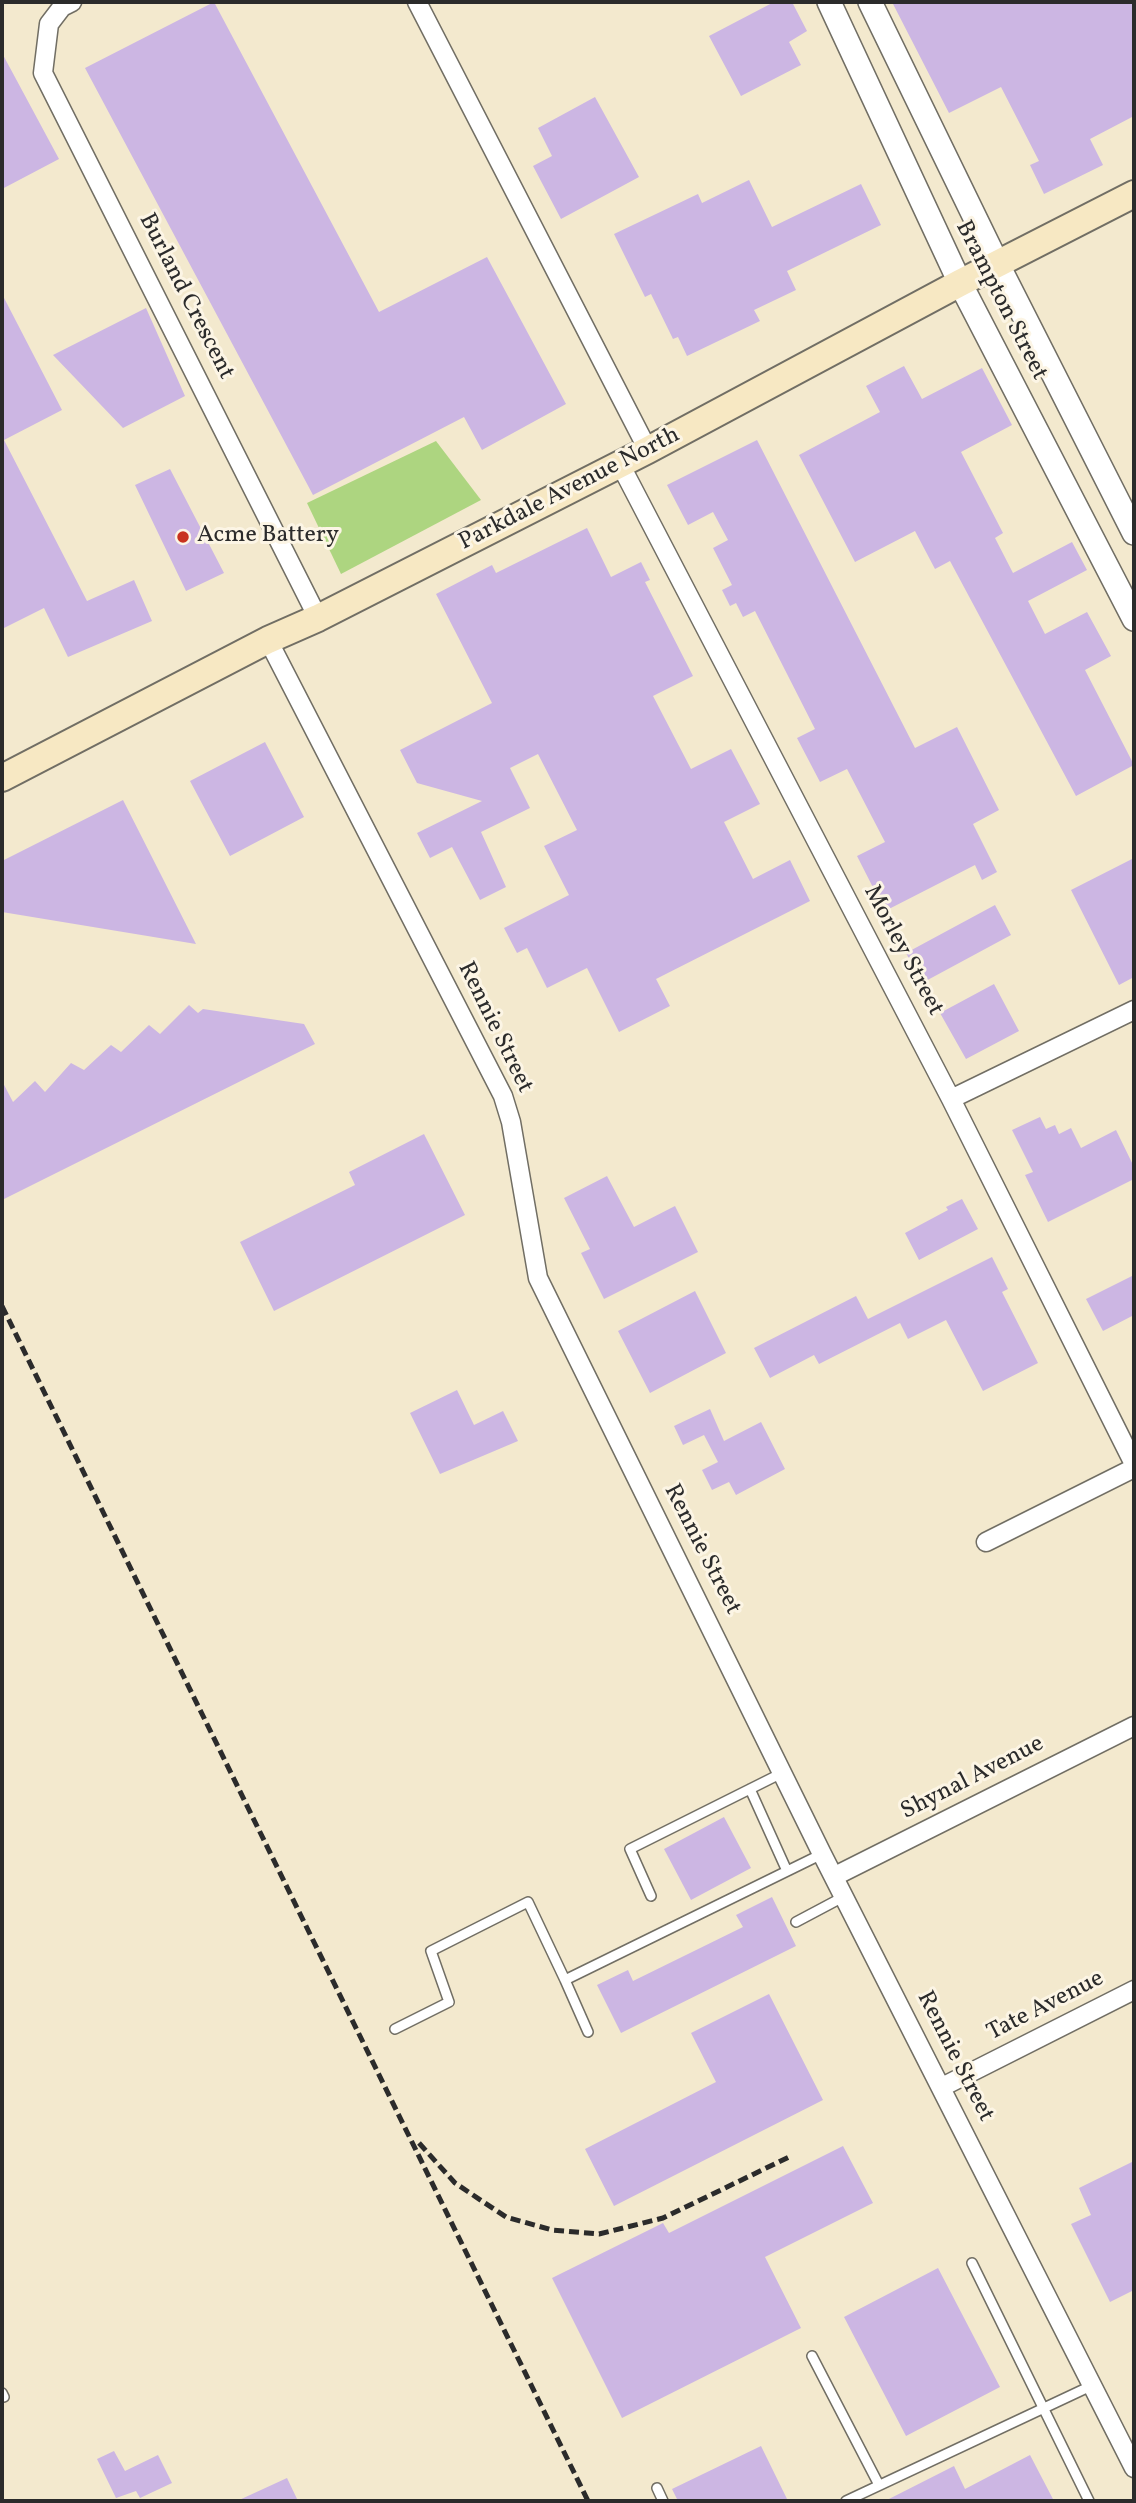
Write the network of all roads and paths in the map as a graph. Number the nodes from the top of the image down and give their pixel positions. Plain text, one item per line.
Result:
1 (72, 2) edge
2 (416, 2) edge
3 (829, 2) edge
4 (870, 2) edge
5 (1134, 194) edge
6 (998, 265) junction
7 (960, 283) junction
8 (648, 450) junction
9 (621, 464) junction
10 (1134, 533) edge
11 (318, 618) junction
12 (1134, 619) edge
13 (268, 640) junction
14 (2, 778) edge
15 (1134, 1010) edge
16 (951, 1099) junction
17 (1134, 1466) edge
18 (986, 1542) dead end
19 (1134, 1726) edge
20 (784, 1772) junction
21 (750, 1789) junction
22 (822, 1854) junction
23 (787, 1871) junction
24 (835, 1876) junction
25 (651, 1896) dead end
26 (845, 1896) junction
27 (796, 1922) dead end
28 (565, 1980) junction
29 (1134, 1990) edge
30 (395, 2029) dead end
31 (588, 2032) dead end
32 (942, 2087) junction
33 (972, 2263) dead end
34 (812, 2356) dead end
35 (1093, 2385) junction
36 (1044, 2407) junction
37 (1134, 2468) edge
38 (880, 2485) junction
39 (657, 2488) dead end
40 (663, 2501) edge
41 (846, 2501) edge
42 (1089, 2501) edge

1 - 11 street, Burland Crescent
2 - 8 street
3 - 7 street, Brampton Street
4 - 6 street, Brampton Street
5 - 6 main road, Parkdale Avenue North
6 - 7 main road, Parkdale Avenue North
6 - 10 street, Brampton Street
7 - 8 main road, Parkdale Avenue North
7 - 12 street, Brampton Street
8 - 9 main road, Parkdale Avenue North
9 - 11 main road, Parkdale Avenue North
9 - 16 street, Morley Street
11 - 13 main road, Parkdale Avenue North
13 - 14 main road, Parkdale Avenue North
13 - 20 street, Rennie Street
15 - 16 street
16 - 17 street, Morley Street
17 - 18 street
19 - 24 street, Shynal Avenue
20 - 21 lane
20 - 22 street, Rennie Street
21 - 23 lane
21 - 25 lane
22 - 23 lane
22 - 24 street, Rennie Street
23 - 28 lane
24 - 26 street, Rennie Street
26 - 27 lane
26 - 32 street, Rennie Street
28 - 30 lane
28 - 31 lane
29 - 32 street, Tate Avenue
32 - 35 street, Rennie Street
33 - 36 lane
34 - 38 lane
35 - 36 lane
35 - 37 street, Rennie Street
36 - 38 lane
36 - 42 lane
38 - 41 lane
39 - 40 lane

